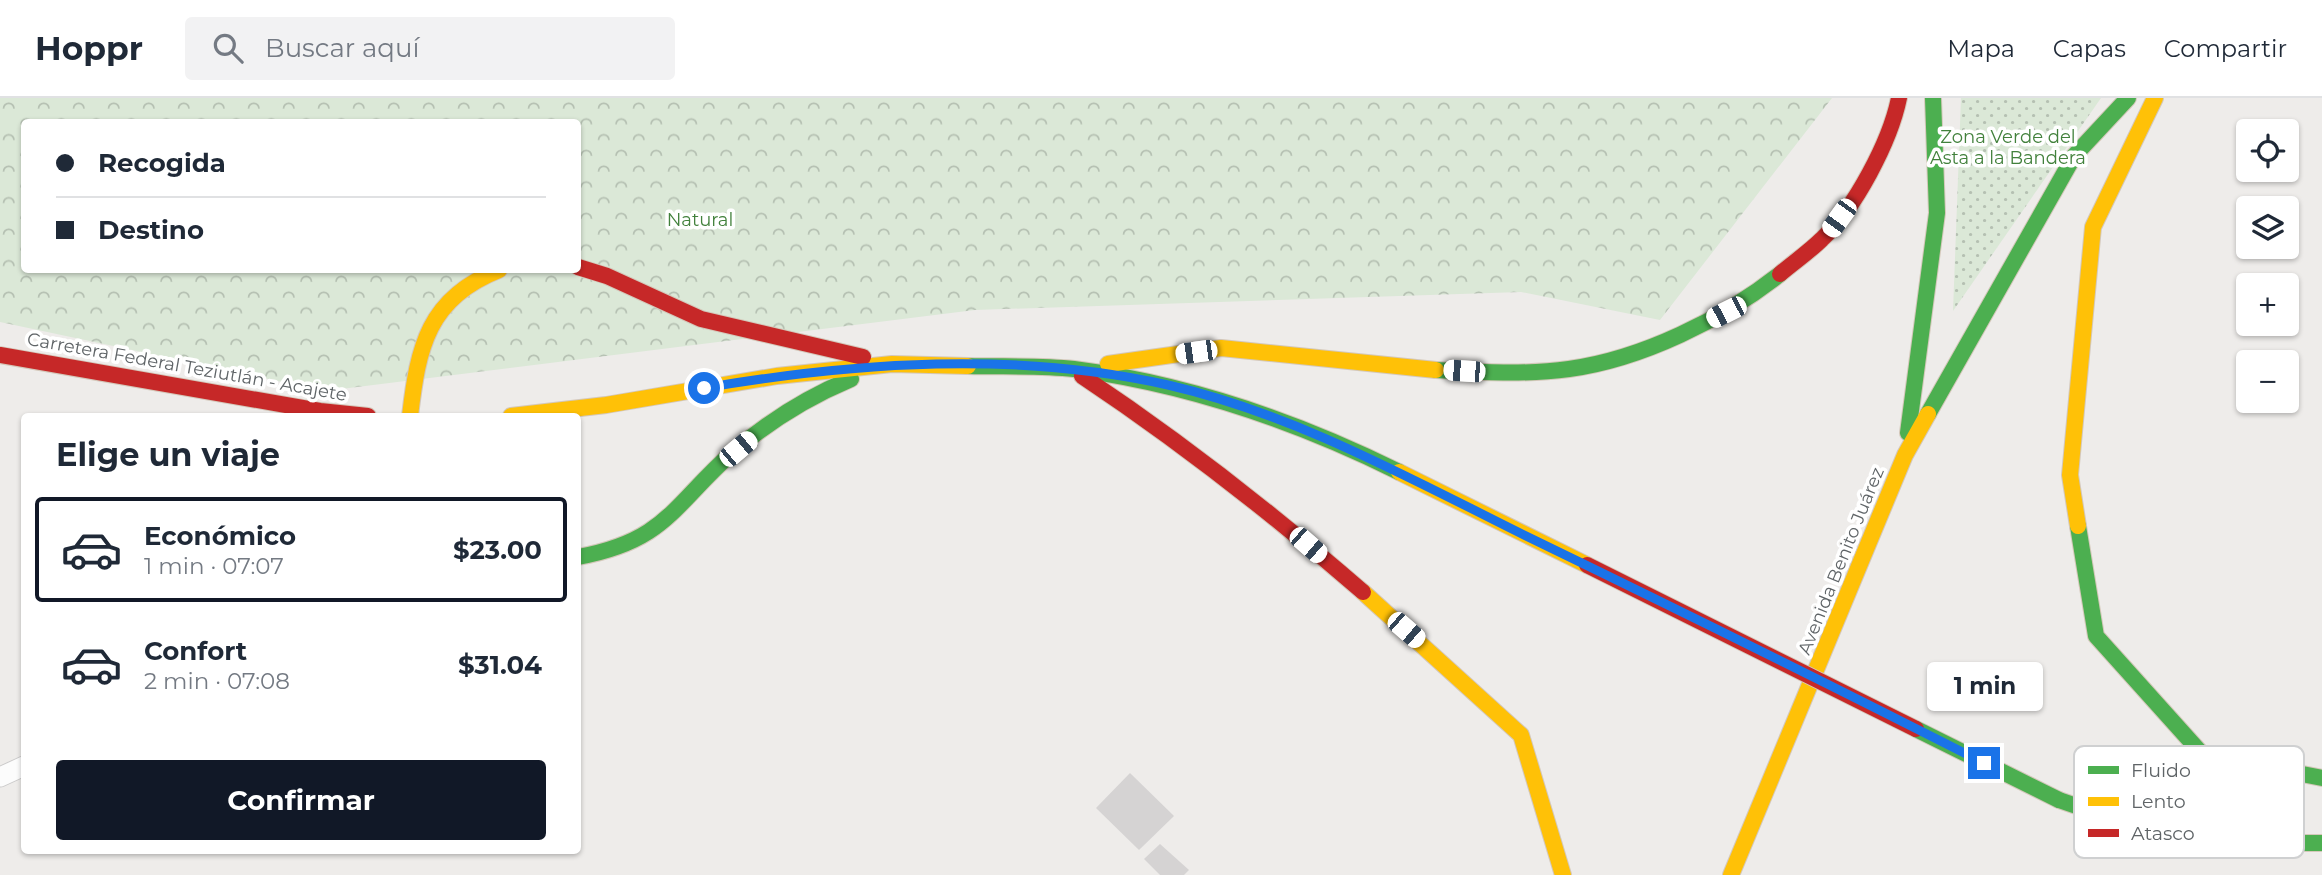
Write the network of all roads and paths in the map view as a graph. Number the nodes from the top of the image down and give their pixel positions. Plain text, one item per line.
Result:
1 (1899, 98) edge
2 (1933, 98) edge
3 (2128, 98) edge
4 (2155, 98) edge
5 (581, 268) edge
6 (492, 273) edge
7 (0, 355) edge
8 (892, 364) junction
9 (1072, 369) junction
10 (315, 413) edge
11 (410, 413) edge
12 (537, 413) edge
13 (1905, 454) junction
14 (581, 556) edge
15 (2195, 746) edge
16 (21, 767) edge
17 (2304, 774) edge
18 (0, 777) edge
19 (2322, 778) edge
20 (2074, 805) edge
21 (2304, 843) edge
22 (2322, 843) edge
23 (1563, 875) edge
24 (1731, 875) edge

1 - 9 main road
2 - 13 main road
3 - 13 main road
4 - 15 main road
5 - 8 main road
6 - 11 main road
7 - 10 main road, Carretera Federal Teziutlán - Acajete
8 - 9 main road
8 - 12 main road
8 - 14 main road
9 - 20 main road, bridge
9 - 23 main road
13 - 24 main road, Avenida Benito Juárez
16 - 18 lane
17 - 19 main road
21 - 22 main road, bridge

